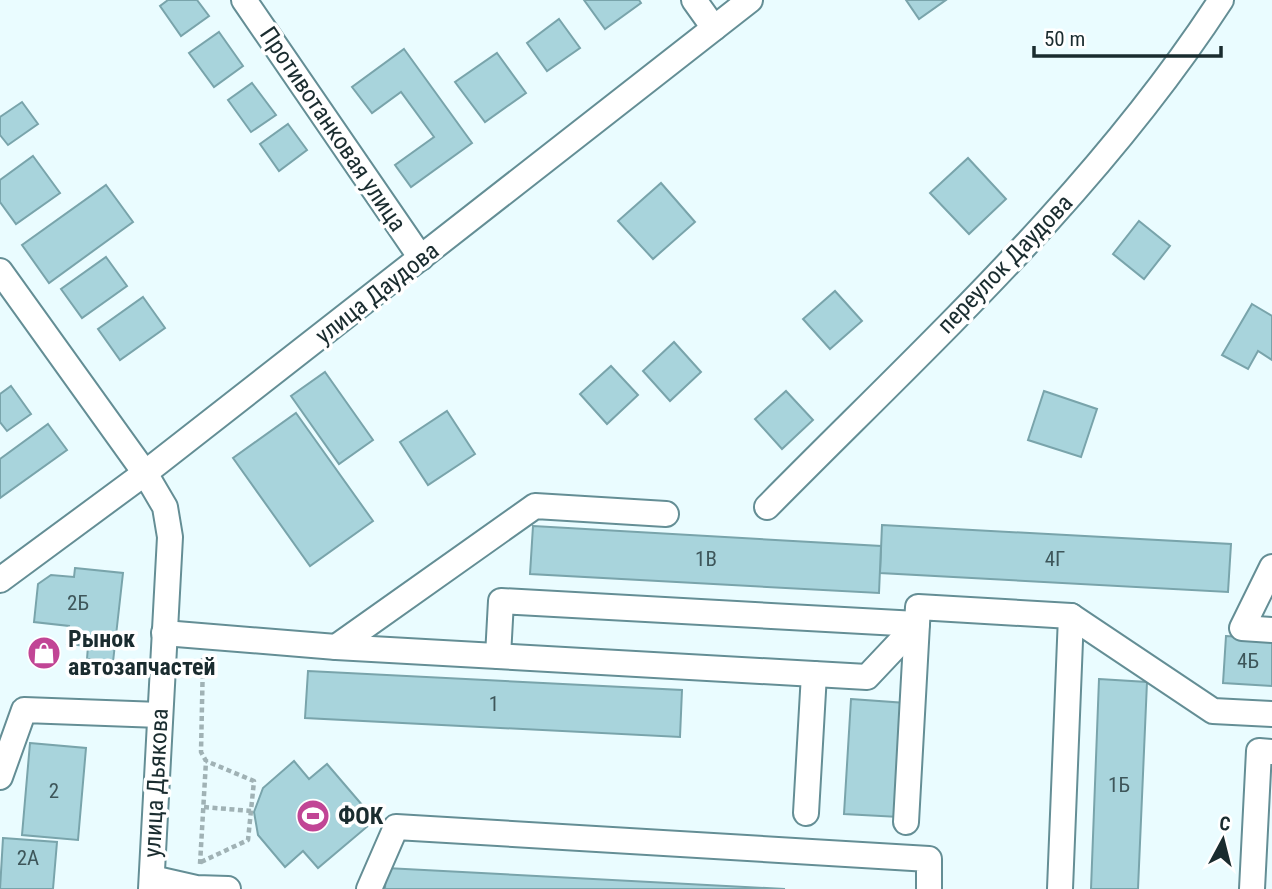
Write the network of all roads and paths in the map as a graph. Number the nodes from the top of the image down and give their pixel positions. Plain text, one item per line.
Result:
1 (244, 0) edge
2 (694, 0) edge
3 (750, 0) edge
4 (1221, 0) edge
5 (714, 28) junction
6 (421, 258) junction
7 (0, 271) edge
8 (145, 473) junction
9 (767, 507) dead end
10 (666, 514) dead end
11 (1272, 567) edge
12 (0, 580) edge
13 (1071, 616) junction
14 (917, 624) junction
15 (1272, 630) edge
16 (164, 633) junction
17 (204, 636) junction
18 (336, 647) junction
19 (498, 656) junction
20 (814, 674) junction
21 (1272, 714) edge
22 (160, 715) junction
23 (1272, 752) edge
24 (206, 761) junction
25 (0, 777) edge
26 (204, 807) junction
27 (251, 811) junction
28 (806, 813) dead end
29 (906, 822) dead end
30 (200, 863) junction
31 (151, 884) edge
32 (196, 888) edge
33 (228, 889) edge
34 (369, 889) edge
35 (929, 889) edge
36 (1060, 889) edge
37 (1252, 889) edge

1 - 6 street, Противотанковая улица
2 - 5 street
3 - 5 street, улица Даудова
4 - 9 street, переулок Даудова
5 - 6 street, улица Даудова
6 - 8 street, улица Даудова
7 - 8 street, улица Дьякова
8 - 12 street, улица Даудова
8 - 16 street, улица Дьякова
10 - 18 street
11 - 15 street
13 - 14 street
13 - 21 street
13 - 36 street
14 - 19 street
14 - 20 street
14 - 29 street
16 - 17 street
16 - 22 street, улица Дьякова
17 - 18 street
17 - 24 path
18 - 19 street
19 - 20 street
20 - 28 street
22 - 25 street
22 - 31 street, улица Дьякова
23 - 37 street
24 - 26 path
24 - 27 path
26 - 27 path
26 - 30 path
27 - 30 path
30 - 32 path
31 - 32 street
32 - 33 street
34 - 35 street

